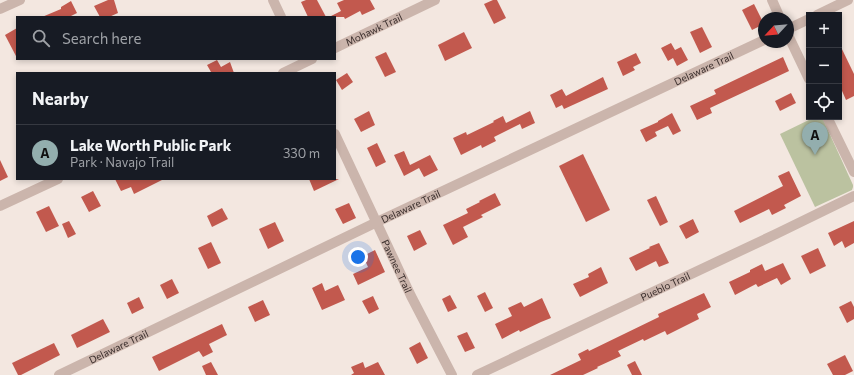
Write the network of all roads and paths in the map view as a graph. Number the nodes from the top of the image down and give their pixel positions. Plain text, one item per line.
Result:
1 (20, 0) edge
2 (273, 0) edge
3 (435, 0) edge
4 (772, 0) edge
5 (848, 0) edge
6 (0, 9) edge
7 (777, 12) edge
8 (823, 12) edge
9 (281, 16) edge
10 (806, 20) edge
11 (794, 26) edge
12 (758, 43) edge
13 (336, 48) edge
14 (794, 48) edge
15 (302, 65) edge
16 (285, 72) edge
17 (806, 73) edge
18 (829, 120) edge
19 (336, 136) edge
20 (854, 172) edge
21 (56, 180) edge
22 (854, 196) edge
23 (0, 206) edge
24 (377, 222) junction
25 (59, 375) edge
26 (452, 375) edge
27 (476, 375) edge

1 - 6 street
2 - 9 street
3 - 13 street, Mohawk Trail
4 - 7 street
5 - 8 street
10 - 11 street
12 - 24 street, Delaware Trail
14 - 17 street
15 - 16 street
18 - 20 street
19 - 24 street, Pawnee Trail
21 - 23 street
22 - 27 street, Pueblo Trail
24 - 25 street, Delaware Trail
24 - 26 street, Pawnee Trail

